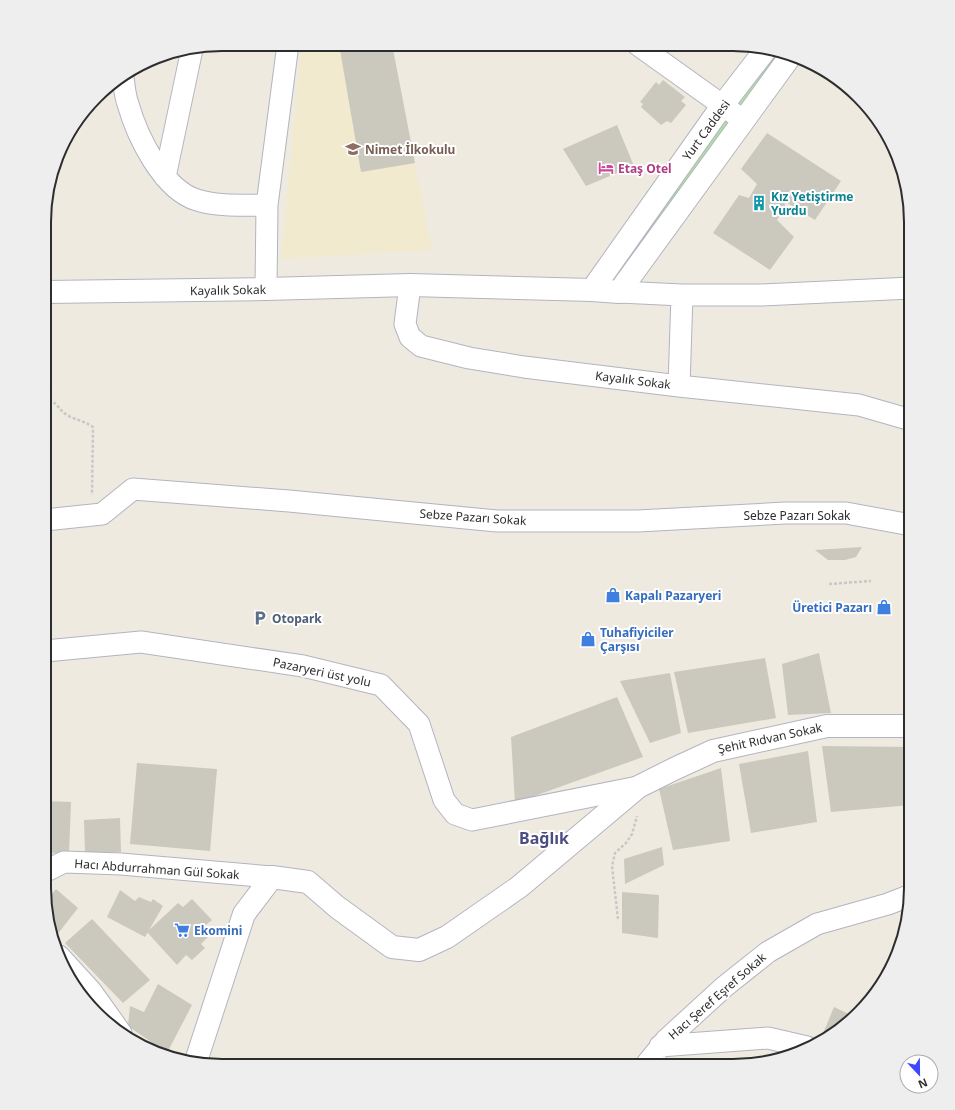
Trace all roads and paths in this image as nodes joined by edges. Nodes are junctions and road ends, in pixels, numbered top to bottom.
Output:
1 (287, 51) edge
2 (646, 51) edge
3 (191, 53) edge
4 (763, 53) edge
5 (788, 60) edge
6 (124, 82) edge
7 (722, 106) junction
8 (743, 120) junction
9 (165, 177) junction
10 (267, 206) junction
11 (410, 285) junction
12 (904, 288) edge
13 (266, 290) junction
14 (592, 290) junction
15 (51, 292) edge
16 (619, 292) junction
17 (682, 295) junction
18 (679, 386) junction
19 (51, 399) edge
20 (904, 418) edge
21 (91, 516) junction
22 (51, 519) edge
23 (904, 524) edge
24 (871, 581) dead end
25 (829, 584) dead end
26 (51, 650) edge
27 (904, 726) edge
28 (638, 787) junction
29 (639, 809) dead end
30 (51, 868) edge
31 (272, 877) junction
32 (904, 898) edge
33 (618, 919) dead end
34 (72, 970) edge
35 (110, 1018) edge
36 (800, 1045) edge
37 (660, 1046) junction
38 (197, 1058) edge
39 (650, 1059) edge

1 - 10 street
2 - 7 street
3 - 9 street
4 - 7 street, Yurt Caddesi
5 - 8 street, Yurt Caddesi
6 - 9 street
7 - 8 street
7 - 14 street, Yurt Caddesi
8 - 16 street, Yurt Caddesi
9 - 10 street
10 - 13 street
11 - 13 street, Kayalık Sokak
11 - 14 street, Kayalık Sokak
11 - 18 street, Kayalık Sokak
12 - 17 street, Kayalık Sokak
13 - 15 street, Kayalık Sokak
14 - 16 street, Kayalık Sokak
16 - 17 street, Kayalık Sokak
17 - 18 street
18 - 20 street, Kayalık Sokak
19 - 21 path
21 - 22 street, Sebze Pazarı Sokak
21 - 23 street, Sebze Pazarı Sokak
24 - 25 path
26 - 28 street, Pazaryeri üst yolu
27 - 28 street, Şehit Rıdvan Sokak
28 - 31 street, Şehit Rıdvan Sokak
29 - 33 path
30 - 31 street, Hacı Abdurrahman Gül Sokak
31 - 38 street
32 - 37 street, Hacı Şeref Eşref Sokak
34 - 35 street
36 - 37 street
37 - 39 street, Hacı Şeref Eşref Sokak

